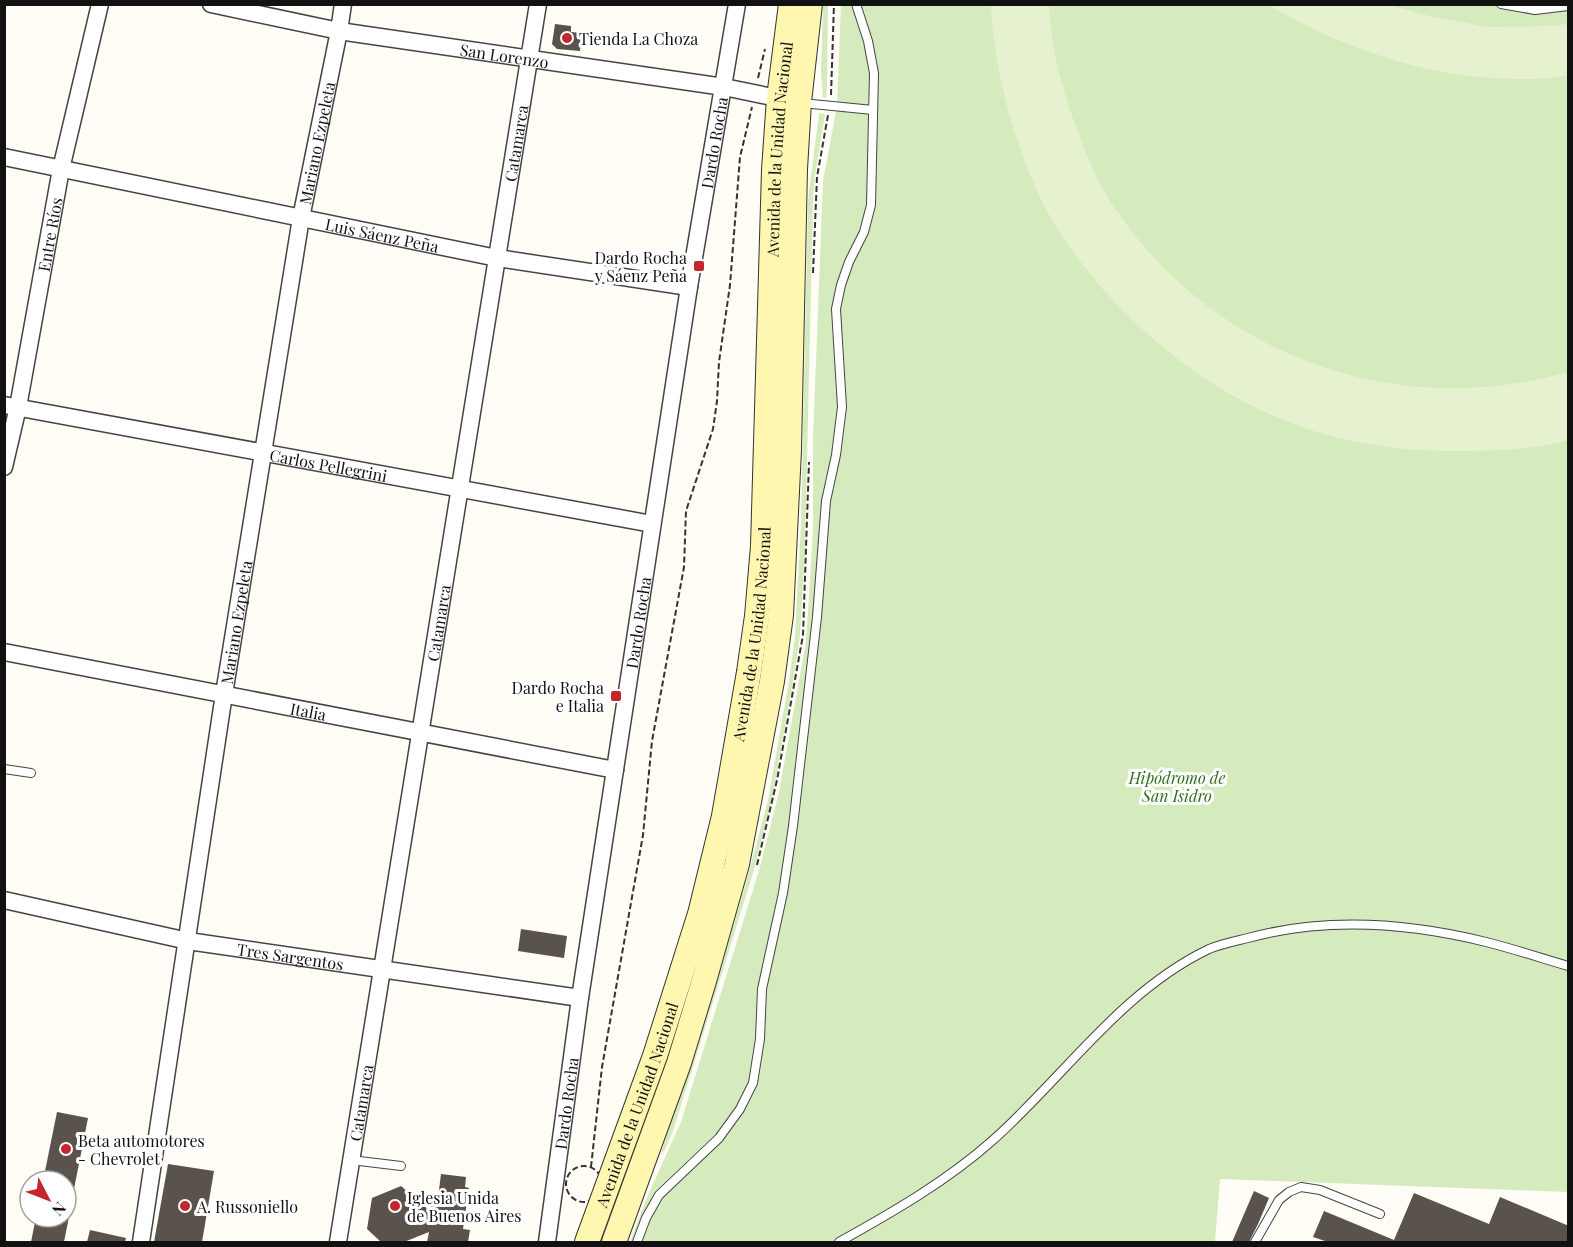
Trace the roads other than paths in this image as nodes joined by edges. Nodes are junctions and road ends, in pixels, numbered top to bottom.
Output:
1 (100, 4) edge
2 (211, 4) edge
3 (343, 4) edge
4 (538, 4) edge
5 (737, 4) edge
6 (791, 4) edge
7 (810, 4) edge
8 (856, 4) edge
9 (1501, 4) edge
10 (1569, 6) edge
11 (339, 31) junction
12 (530, 59) junction
13 (724, 87) junction
14 (789, 100) junction
15 (873, 110) junction
16 (4, 157) edge
17 (61, 169) junction
18 (301, 218) junction
19 (497, 258) junction
20 (689, 287) junction
21 (11, 406) edge
22 (263, 453) junction
23 (4, 467) edge
24 (459, 489) junction
25 (652, 524) junction
26 (4, 652) edge
27 (224, 694) junction
28 (420, 732) junction
29 (4, 769) edge
30 (615, 770) junction
31 (31, 773) dead end
32 (4, 900) edge
33 (188, 941) junction
34 (1569, 966) edge
35 (381, 969) junction
36 (579, 998) junction
37 (351, 1160) junction
38 (401, 1166) dead end
39 (1380, 1214) dead end
40 (141, 1242) edge
41 (338, 1242) edge
42 (547, 1242) edge
43 (587, 1242) edge
44 (614, 1242) edge
45 (637, 1242) edge
46 (839, 1242) edge
47 (1255, 1242) edge

1 - 17 street, Entre Ríos
2 - 11 street, San Lorenzo
3 - 11 street, Mariano Ezpeleta
4 - 12 street, Catamarca
5 - 13 street, Dardo Rocha
6 - 14 main road, Avenida de la Unidad Nacional
7 - 14 main road, Avenida de la Unidad Nacional
8 - 15 lane
9 - 10 lane
11 - 12 street, San Lorenzo
11 - 18 street, Mariano Ezpeleta
12 - 13 street, San Lorenzo
12 - 19 street, Catamarca
13 - 14 street, San Lorenzo
13 - 20 street, Dardo Rocha
14 - 15 lane
14 - 43 main road, Avenida de la Unidad Nacional
14 - 44 main road, Avenida de la Unidad Nacional
15 - 45 lane
16 - 17 street, Luis Sáenz Peña
17 - 18 street, Luis Sáenz Peña
17 - 21 street, Entre Ríos
18 - 19 street, Luis Sáenz Peña
18 - 22 street, Mariano Ezpeleta
19 - 20 street, Luis Sáenz Peña
19 - 24 street, Catamarca
20 - 25 street, Dardo Rocha
21 - 22 street, Carlos Pellegrini
21 - 23 street, Entre Ríos
22 - 24 street, Carlos Pellegrini
22 - 27 street, Mariano Ezpeleta
24 - 25 street, Carlos Pellegrini
24 - 28 street, Catamarca
25 - 30 street, Dardo Rocha
26 - 27 street, Italia
27 - 28 street, Italia
27 - 33 street, Mariano Ezpeleta
28 - 30 street, Italia
28 - 35 street, Catamarca
29 - 31 lane
30 - 36 street, Dardo Rocha
32 - 33 street, Tres Sargentos
33 - 35 street, Tres Sargentos
33 - 40 street, Mariano Ezpeleta
34 - 46 lane
35 - 36 street, Tres Sargentos
35 - 37 street, Catamarca
36 - 42 street, Dardo Rocha
37 - 38 lane
37 - 41 street, Catamarca
39 - 47 lane

